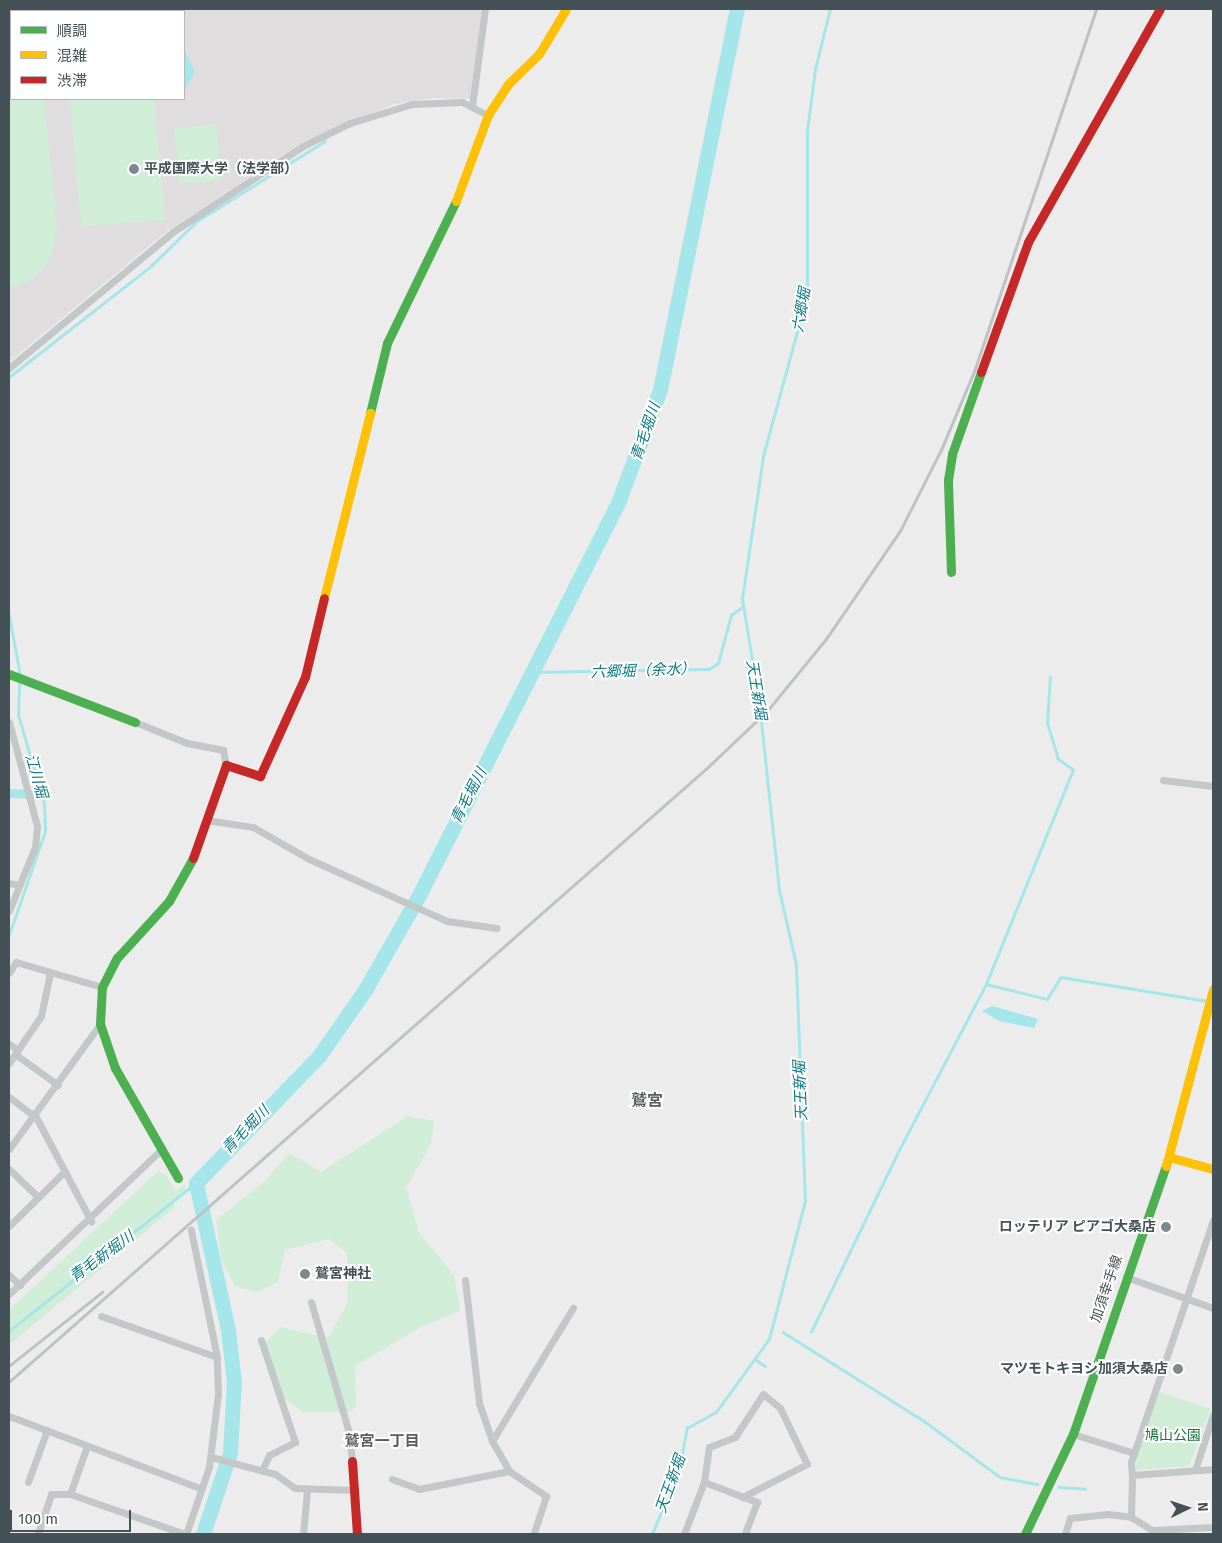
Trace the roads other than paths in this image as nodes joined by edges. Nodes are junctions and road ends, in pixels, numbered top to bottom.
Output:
1 (485, 9) edge
2 (566, 9) edge
3 (1160, 9) edge
4 (472, 106) junction
5 (488, 115) junction
6 (9, 368) edge
7 (951, 572) dead end
8 (9, 674) edge
9 (9, 722) edge
10 (135, 722) joint
11 (226, 765) junction
12 (1163, 780) dead end
13 (1213, 786) edge
14 (206, 820) junction
15 (9, 883) edge
16 (19, 885) junction
17 (10, 906) edge
18 (497, 928) dead end
19 (9, 973) edge
20 (50, 973) junction
21 (102, 987) junction
22 (1213, 989) edge
23 (100, 1024) junction
24 (9, 1044) edge
25 (16, 1052) junction
26 (9, 1063) edge
27 (58, 1085) junction
28 (9, 1097) edge
29 (36, 1117) junction
30 (9, 1149) edge
31 (162, 1149) junction
32 (1169, 1157) junction
33 (9, 1169) edge
34 (1213, 1170) edge
35 (64, 1171) junction
36 (178, 1178) dead end
37 (38, 1197) junction
38 (1213, 1220) edge
39 (91, 1221) junction
40 (9, 1226) edge
41 (191, 1230) dead end
42 (9, 1275) edge
43 (1126, 1277) junction
44 (465, 1280) dead end
45 (20, 1285) junction
46 (9, 1294) edge
47 (1186, 1298) junction
48 (311, 1302) dead end
49 (573, 1308) dead end
50 (1213, 1308) edge
51 (101, 1316) dead end
52 (261, 1340) dead end
53 (217, 1357) junction
54 (1213, 1415) edge
55 (9, 1416) edge
56 (47, 1430) junction
57 (1073, 1434) junction
58 (492, 1441) junction
59 (87, 1446) junction
60 (1131, 1452) junction
61 (213, 1458) junction
62 (352, 1460) joint
63 (1213, 1469) edge
64 (1195, 1470) junction
65 (262, 1471) junction
66 (509, 1471) junction
67 (1132, 1475) junction
68 (392, 1479) dead end
69 (28, 1482) dead end
70 (704, 1482) junction
71 (202, 1489) junction
72 (307, 1490) junction
73 (354, 1490) junction
74 (70, 1494) junction
75 (742, 1497) junction
76 (1131, 1517) junction
77 (1213, 1527) edge
78 (38, 1534) edge
79 (186, 1534) edge
80 (303, 1534) edge
81 (356, 1534) edge
82 (534, 1534) edge
83 (684, 1534) edge
84 (745, 1534) edge
85 (1025, 1534) edge
86 (1066, 1534) edge

1 - 4 street
2 - 5 street
3 - 7 street
4 - 5 street
4 - 6 street
5 - 11 street
8 - 10 street
9 - 16 street
10 - 11 street
11 - 14 street
12 - 13 street
14 - 18 street
14 - 21 street
15 - 16 street
16 - 17 street
19 - 20 street
20 - 21 street
20 - 25 street
21 - 23 street
22 - 32 street, 加須幸手線
23 - 27 street
23 - 31 street
24 - 25 street
25 - 26 street
25 - 27 street
27 - 29 street
28 - 29 street
29 - 30 street
29 - 35 street
31 - 36 street
31 - 39 street
32 - 34 street
32 - 43 street, 加須幸手線
33 - 37 street
35 - 37 street
35 - 39 street
37 - 40 street
38 - 47 street
39 - 45 street
41 - 53 street
42 - 45 street
43 - 47 street
43 - 57 street, 加須幸手線
44 - 58 street
45 - 46 street
47 - 50 street
47 - 60 street
48 - 62 street
49 - 58 street
51 - 53 street
52 - 65 street
53 - 61 street
54 - 64 street
55 - 56 street
56 - 59 street
56 - 69 street
57 - 60 street
57 - 85 street, 加須幸手線
58 - 66 street
59 - 71 street
59 - 74 street
60 - 67 street
61 - 65 street
61 - 71 street
62 - 73 street
63 - 64 street
64 - 67 street
65 - 72 street
66 - 68 street
66 - 82 street
67 - 76 street
70 - 75 street
70 - 75 street
70 - 83 street
71 - 79 street
72 - 73 street
72 - 80 street
73 - 81 street
74 - 78 street
74 - 79 street
75 - 84 street
76 - 77 street
76 - 86 street

